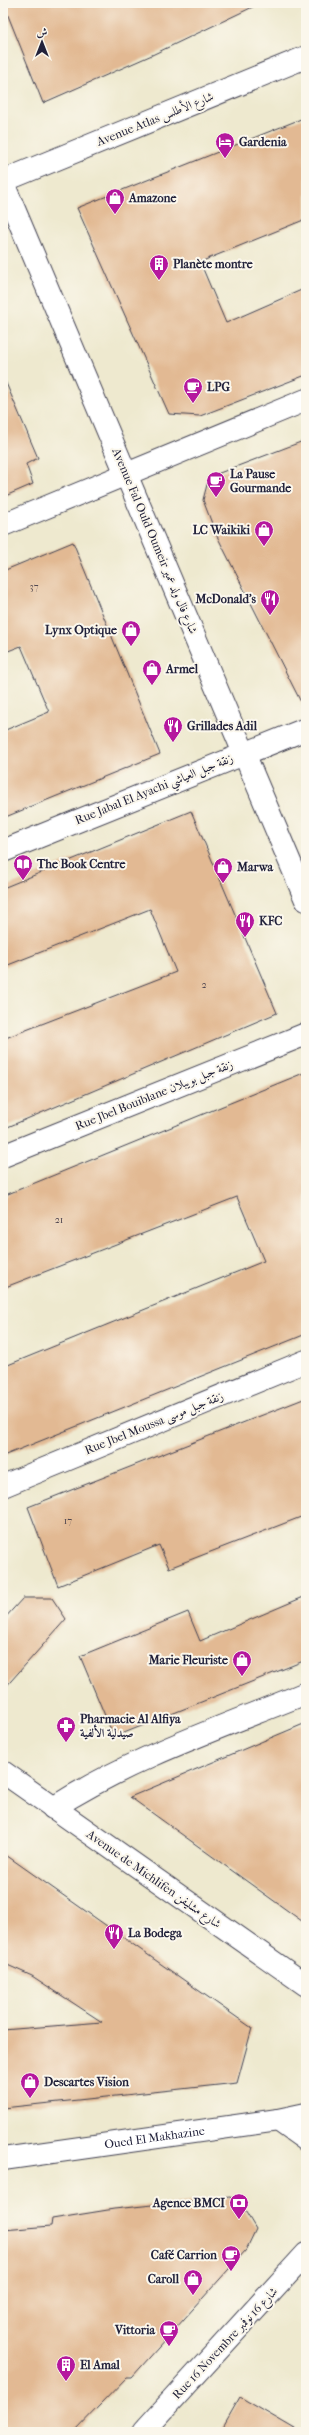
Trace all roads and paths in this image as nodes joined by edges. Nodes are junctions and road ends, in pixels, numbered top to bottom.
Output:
1 (306, 57) edge
2 (3, 182) edge
3 (306, 400) edge
4 (126, 474) junction
5 (3, 525) edge
6 (306, 729) edge
7 (244, 752) junction
8 (3, 851) edge
9 (306, 900) edge
10 (306, 1034) edge
11 (3, 1156) edge
12 (306, 1361) edge
13 (3, 1486) edge
14 (306, 1693) edge
15 (3, 1772) edge
16 (53, 1808) junction
17 (306, 1985) edge
18 (306, 2114) edge
19 (278, 2120) junction
20 (306, 2140) edge
21 (3, 2159) edge
22 (306, 2254) edge
23 (143, 2432) edge

1 - 2 street, Avenue Atlas شارع الأطلس
2 - 4 street, Avenue Fal Ould Oumeir شارع فال ولد عمير
3 - 4 street
4 - 5 street
4 - 7 street, Avenue Fal Ould Oumeir شارع فال ولد عمير
6 - 7 street, Rue Jabal El Ayachi زنقة جبل العياشي
7 - 8 street, Rue Jabal El Ayachi زنقة جبل العياشي
7 - 9 street, Avenue Fal Ould Oumeir شارع فال ولد عمير
10 - 11 street, Rue Jbel Bouiblane زنقة جبل بويبلان
12 - 13 street, Rue Jbel Moussa زنقة جبل موسى
14 - 16 street
15 - 16 street, Avenue de Michlifen شارع مشليفن
16 - 17 street, Avenue de Michlifen شارع مشليفن
18 - 19 street, Oued El Makhazine
19 - 20 street
19 - 21 street, Oued El Makhazine
22 - 23 street, Rue 16 Novembre شارع 16 نوفمبر

